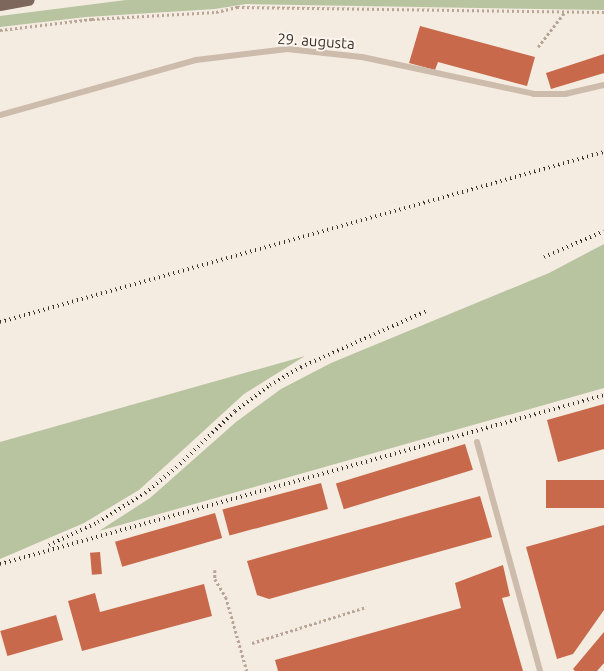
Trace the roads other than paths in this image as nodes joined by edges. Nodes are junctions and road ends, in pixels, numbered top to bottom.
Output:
1 (29, 0) edge
2 (0, 5) edge
3 (604, 85) edge
4 (0, 115) edge
5 (477, 442) dead end
6 (540, 671) edge

1 - 2 main road
3 - 4 lane, 29. augusta
5 - 6 lane

